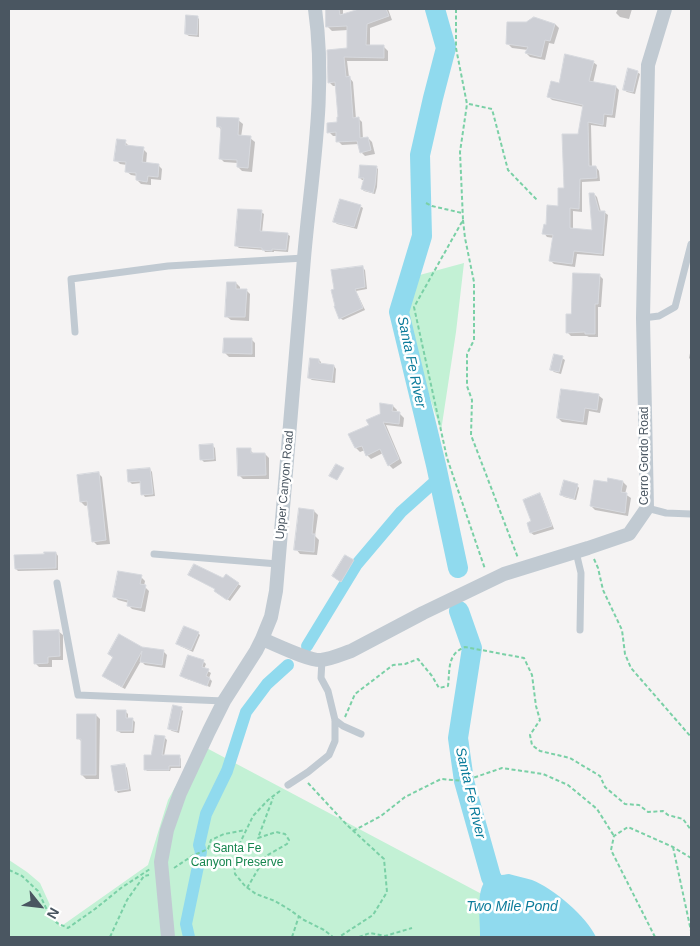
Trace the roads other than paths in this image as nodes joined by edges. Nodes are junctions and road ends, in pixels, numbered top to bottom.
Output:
1 (315, 9) edge
2 (665, 9) edge
3 (691, 244) edge
4 (304, 258) junction
5 (643, 318) junction
6 (75, 332) dead end
7 (647, 508) junction
8 (691, 514) edge
9 (582, 550) junction
10 (154, 554) dead end
11 (278, 564) junction
12 (57, 583) dead end
13 (580, 630) dead end
14 (262, 639) junction
15 (317, 659) junction
16 (224, 702) junction
17 (335, 720) junction
18 (361, 734) dead end
19 (288, 785) road end
20 (168, 937) edge

1 - 4 street, Upper Canyon Road
2 - 5 street, Cerro Gordo Road
3 - 5 lane
4 - 6 lane
4 - 11 street, Upper Canyon Road
5 - 7 street, Cerro Gordo Road
7 - 8 lane
7 - 9 street, Cerro Gordo Road
9 - 13 lane
9 - 15 street, Cerro Gordo Road
10 - 11 lane
11 - 14 street, Upper Canyon Road
12 - 16 lane
14 - 15 street
14 - 16 street, Upper Canyon Road
15 - 17 lane
16 - 20 street, Upper Canyon Road
17 - 18 lane
17 - 19 lane

